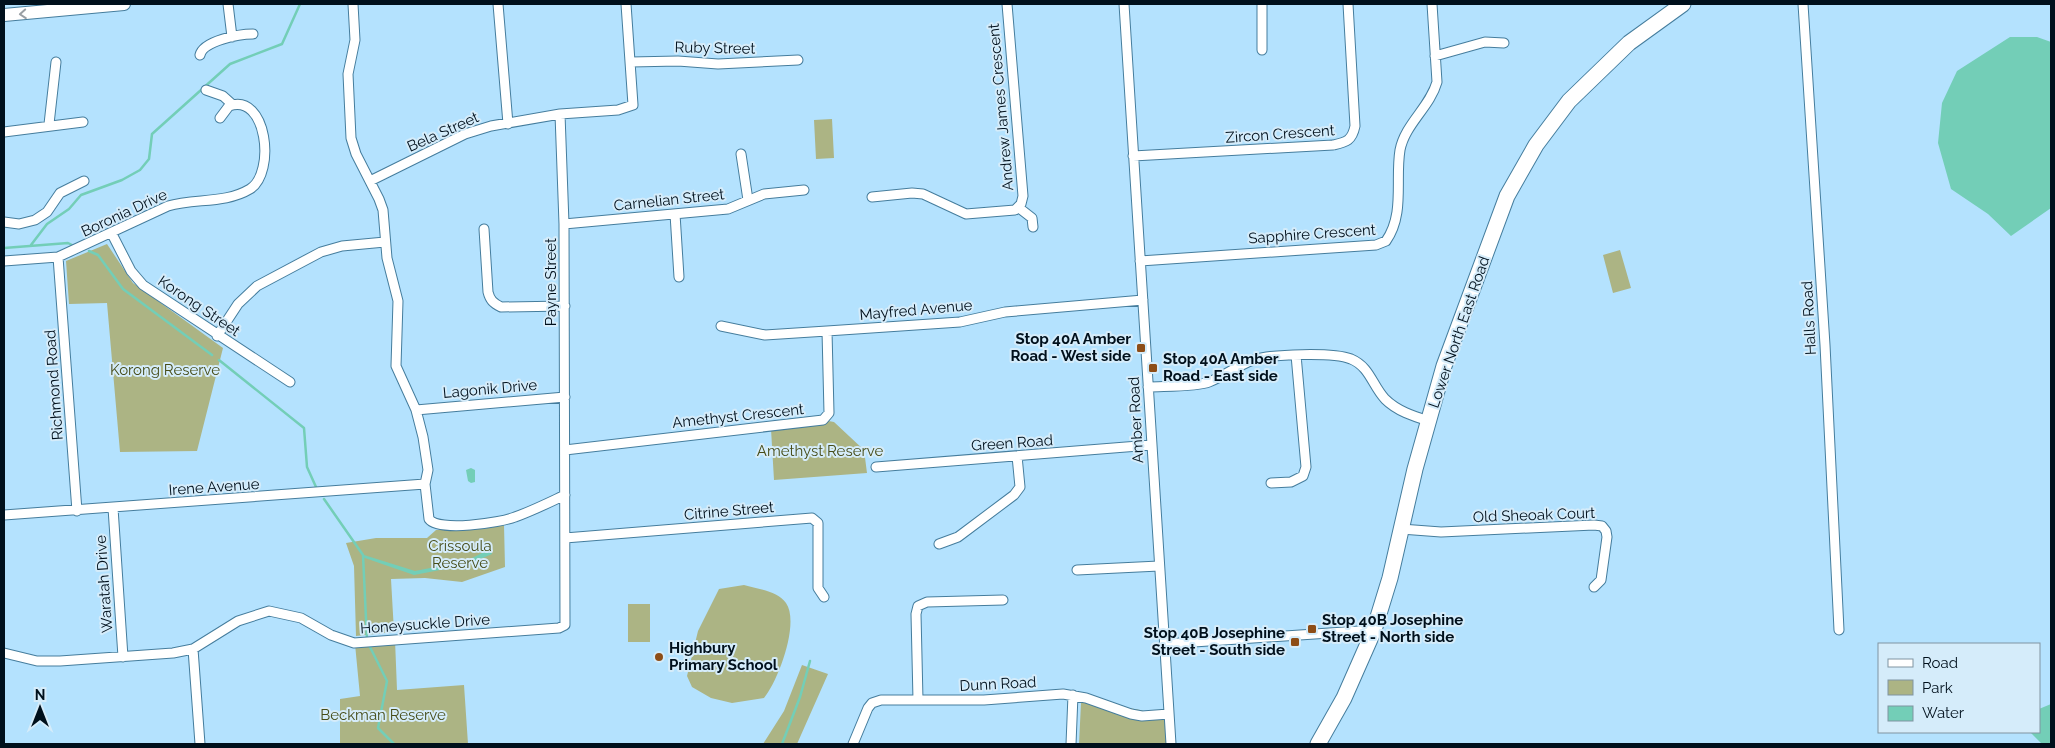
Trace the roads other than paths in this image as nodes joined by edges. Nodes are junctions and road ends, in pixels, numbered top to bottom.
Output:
1 (124, 4) edge
2 (228, 4) edge
3 (353, 4) edge
4 (498, 4) edge
5 (626, 4) edge
6 (1007, 4) edge
7 (1124, 4) edge
8 (1262, 4) edge
9 (1348, 4) edge
10 (1432, 4) edge
11 (1683, 4) edge
12 (1803, 4) edge
13 (4, 15) edge
14 (252, 34) dead end
15 (232, 37) junction
16 (1504, 43) dead end
17 (1262, 50) dead end
18 (200, 55) dead end
19 (1435, 56) junction
20 (798, 60) dead end
21 (56, 62) dead end
22 (631, 62) junction
23 (206, 90) dead end
24 (233, 105) junction
25 (560, 114) junction
26 (220, 118) dead end
27 (83, 122) dead end
28 (49, 124) junction
29 (508, 124) junction
30 (4, 132) edge
31 (741, 154) dead end
32 (1132, 156) junction
33 (84, 180) dead end
34 (370, 181) junction
35 (804, 190) dead end
36 (872, 197) dead end
37 (748, 200) junction
38 (1018, 207) junction
39 (675, 214) junction
40 (4, 222) edge
41 (564, 224) junction
42 (1033, 227) dead end
43 (484, 229) dead end
44 (112, 234) junction
45 (385, 242) junction
46 (58, 257) junction
47 (4, 260) edge
48 (1140, 261) junction
49 (679, 277) dead end
50 (1143, 300) junction
51 (565, 306) junction
52 (721, 326) dead end
53 (827, 331) junction
54 (217, 336) junction
55 (1296, 355) junction
56 (290, 382) dead end
57 (1148, 388) junction
58 (565, 397) junction
59 (416, 410) junction
60 (1429, 421) junction
61 (1151, 445) junction
62 (565, 450) junction
63 (1017, 456) junction
64 (876, 467) dead end
65 (1272, 483) dead end
66 (425, 484) junction
67 (565, 495) junction
68 (113, 508) junction
69 (77, 511) junction
70 (4, 516) edge
71 (1401, 529) junction
72 (565, 538) junction
73 (939, 544) dead end
74 (1159, 566) junction
75 (1078, 570) dead end
76 (1594, 587) dead end
77 (824, 596) dead end
78 (1004, 600) dead end
79 (565, 625) joint
80 (1374, 630) junction
81 (1839, 630) dead end
82 (1164, 644) junction
83 (193, 649) junction
84 (4, 653) edge
85 (123, 657) junction
86 (1073, 695) junction
87 (918, 700) junction
88 (1169, 714) junction
89 (200, 744) edge
90 (853, 744) edge
91 (1071, 744) edge
92 (1171, 744) edge
93 (1318, 744) edge

1 -> 13 main road
2 - 15 street
3 - 34 street
4 - 29 street
5 - 22 street
6 - 38 street, Andrew James Crescent
7 - 32 street, Amber Road
8 - 17 street
9 - 32 street, Zircon Crescent
10 - 19 street, Sapphire Crescent
11 - 60 main road, Lower North East Road
12 - 81 street, Halls Road
14 - 15 street
15 - 18 street
16 - 19 street
19 - 48 street, Sapphire Crescent
20 - 22 street, Ruby Street
21 - 28 street
22 - 25 street
23 - 24 street
24 - 26 street
24 - 44 street, Boronia Drive
25 - 29 street, Bela Street
25 - 41 street, Payne Street
27 - 28 street
28 - 30 street
29 - 34 street, Bela Street
31 - 37 street
32 - 48 street, Amber Road
33 - 40 street
34 - 45 street
35 - 37 street, Carnelian Street
36 - 38 street, Andrew James Crescent
37 - 39 street, Carnelian Street
38 - 42 street, Andrew James Crescent
39 - 41 street, Carnelian Street
39 - 49 street
41 - 51 street, Payne Street
43 - 51 street
44 - 46 street, Boronia Drive
44 - 54 street, Korong Street
45 - 54 street
45 - 59 street
46 - 47 street, Boronia Drive
46 - 69 street, Richmond Road
48 - 50 street, Amber Road
50 - 53 street, Mayfred Avenue
50 - 57 street, Amber Road
51 - 58 street, Payne Street
52 - 53 street, Mayfred Avenue
53 - 62 street, Amethyst Crescent
54 - 56 street, Korong Street
55 - 57 street
55 - 60 street
55 - 65 street
57 - 61 street, Amber Road
58 - 59 street, Lagonik Drive
58 - 62 street, Payne Street
59 - 66 street
60 - 71 main road, Lower North East Road
61 - 63 street, Green Road
61 - 74 street, Amber Road
62 - 67 street, Payne Street
63 - 64 street, Green Road
63 - 73 street
66 - 67 street
66 - 68 street, Irene Avenue
67 - 72 street, Payne Street
68 - 69 street, Irene Avenue
68 - 85 street, Waratah Drive
69 - 70 street, Irene Avenue
71 - 76 street, Old Sheoak Court
71 - 80 main road, Lower North East Road
72 - 77 street, Citrine Street
72 - 79 street, Payne Street
74 - 75 street
74 - 82 street, Amber Road
78 - 87 street
79 - 83 street, Honeysuckle Drive
80 - 82 street
80 - 93 main road, Lower North East Road
82 - 88 street, Amber Road
83 - 85 street, Honeysuckle Drive
83 - 89 street
84 - 85 street, Honeysuckle Drive
86 - 87 street, Dunn Road
86 - 88 street, Dunn Road
86 - 91 street
87 - 90 street, Dunn Road
88 - 92 street, Amber Road

